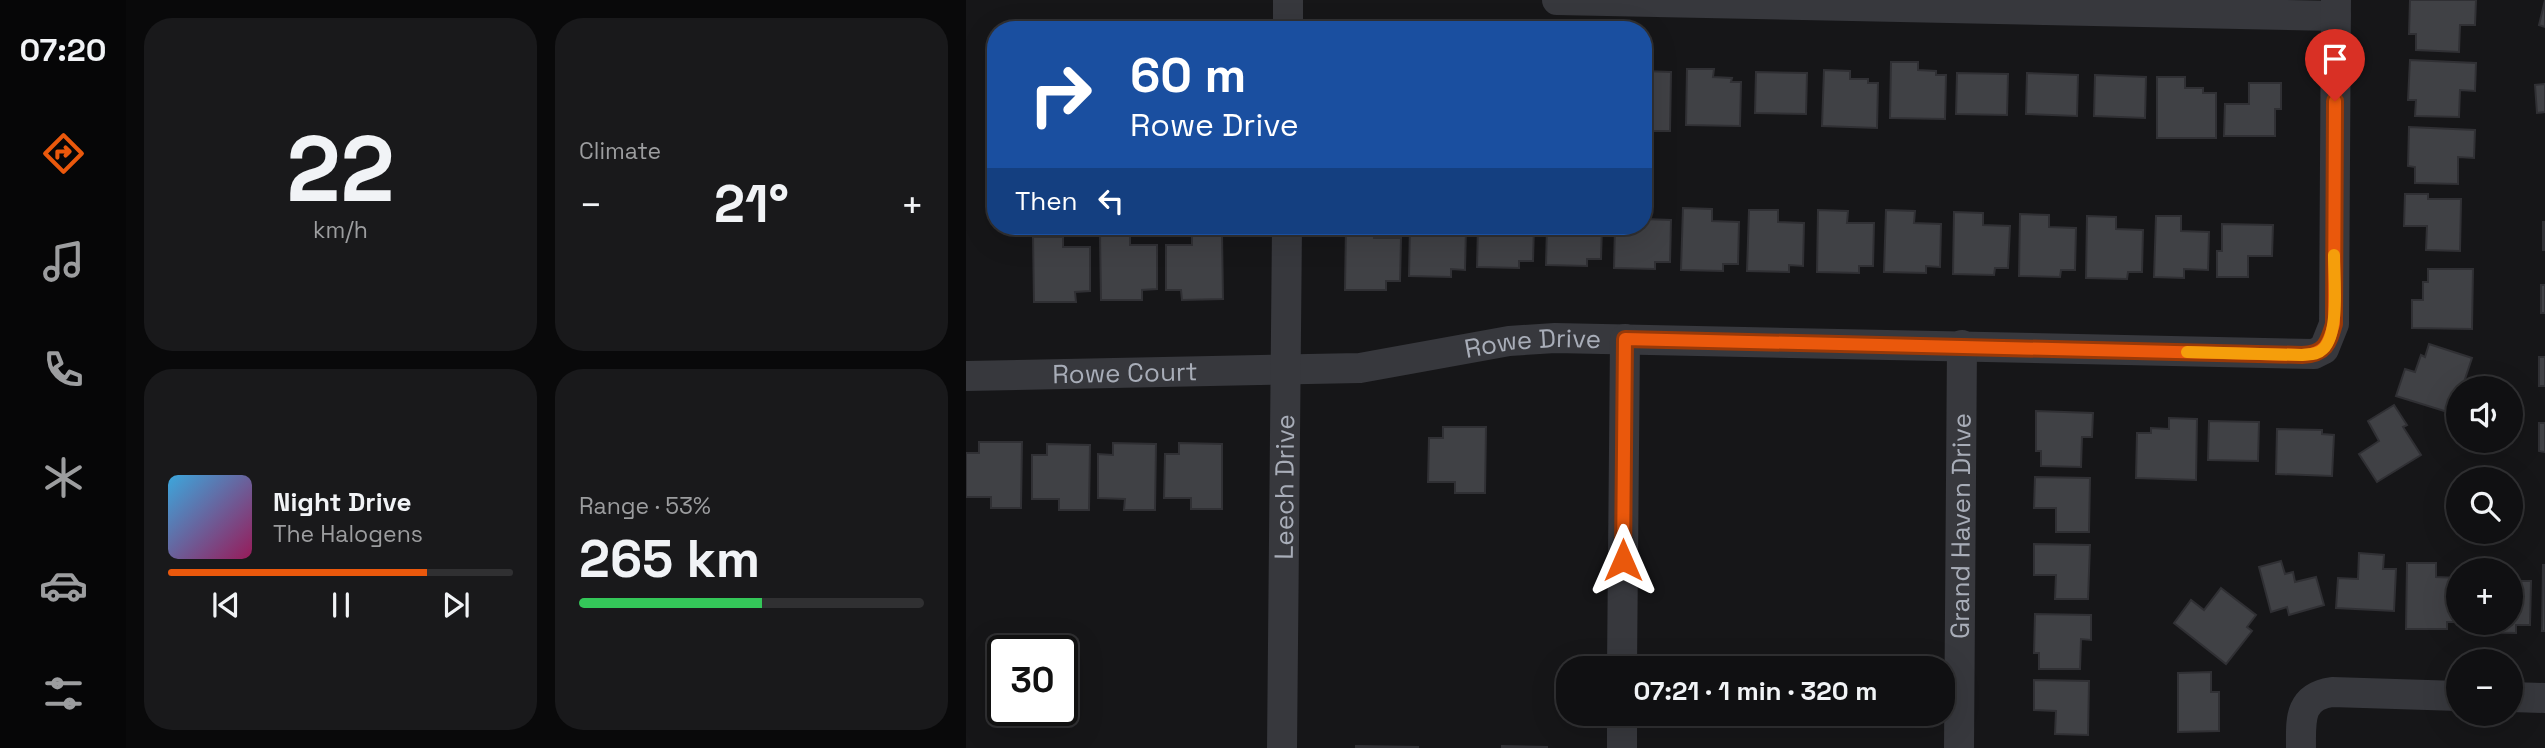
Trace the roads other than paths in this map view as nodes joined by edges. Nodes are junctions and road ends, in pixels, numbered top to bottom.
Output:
1 (1288, 0) edge
2 (1557, 0) edge
3 (2336, 8) edge
4 (1288, 21) edge
5 (1287, 235) edge
6 (1625, 339) junction
7 (1962, 345) junction
8 (1286, 369) junction
9 (966, 376) edge
10 (1622, 656) edge
11 (2446, 696) edge
12 (2523, 697) edge
13 (2545, 698) edge
14 (1622, 726) edge
15 (1282, 748) edge
16 (1622, 748) edge
17 (1959, 748) edge
18 (2301, 748) edge

1 - 4 street
2 - 3 street
3 - 7 street, Rowe Drive
5 - 8 street, Leech Drive
6 - 7 street, Rowe Drive
6 - 8 street, Rowe Drive
6 - 10 street
7 - 17 street, Grand Haven Drive
8 - 9 street, Rowe Court
8 - 15 street, Leech Drive
11 - 18 street
12 - 13 street
14 - 16 street

